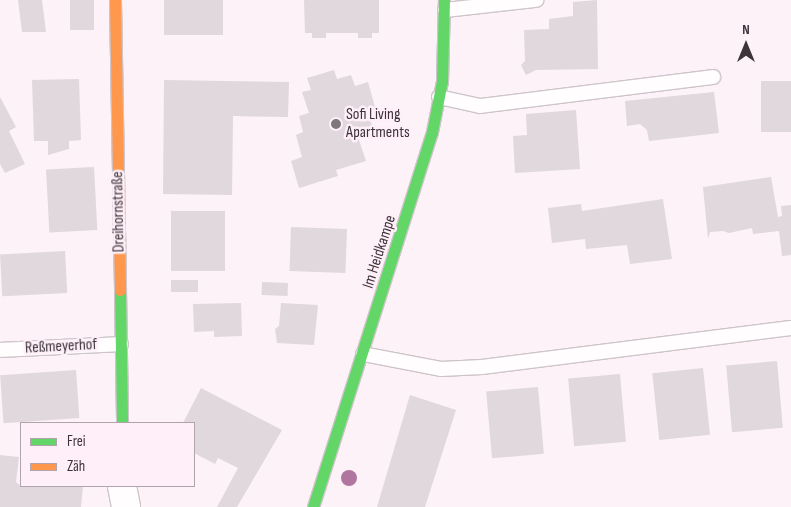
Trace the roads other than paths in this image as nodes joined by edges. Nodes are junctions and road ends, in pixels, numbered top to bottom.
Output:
1 (115, 0) edge
2 (536, 0) edge
3 (445, 5) edge
4 (713, 77) dead end
5 (439, 97) junction
6 (791, 328) edge
7 (121, 344) junction
8 (0, 350) edge
9 (363, 354) junction
10 (122, 422) edge
11 (122, 487) edge
12 (126, 507) edge
13 (313, 507) edge

1 - 7 street, Dreihornstraße
2 - 3 lane
3 - 5 street, Im Heidkampe
4 - 5 lane
5 - 9 street, Im Heidkampe
6 - 9 lane
7 - 8 lane, Reßmeyerhof
7 - 10 street, Dreihornstraße
9 - 13 street, Im Heidkampe
11 - 12 street

